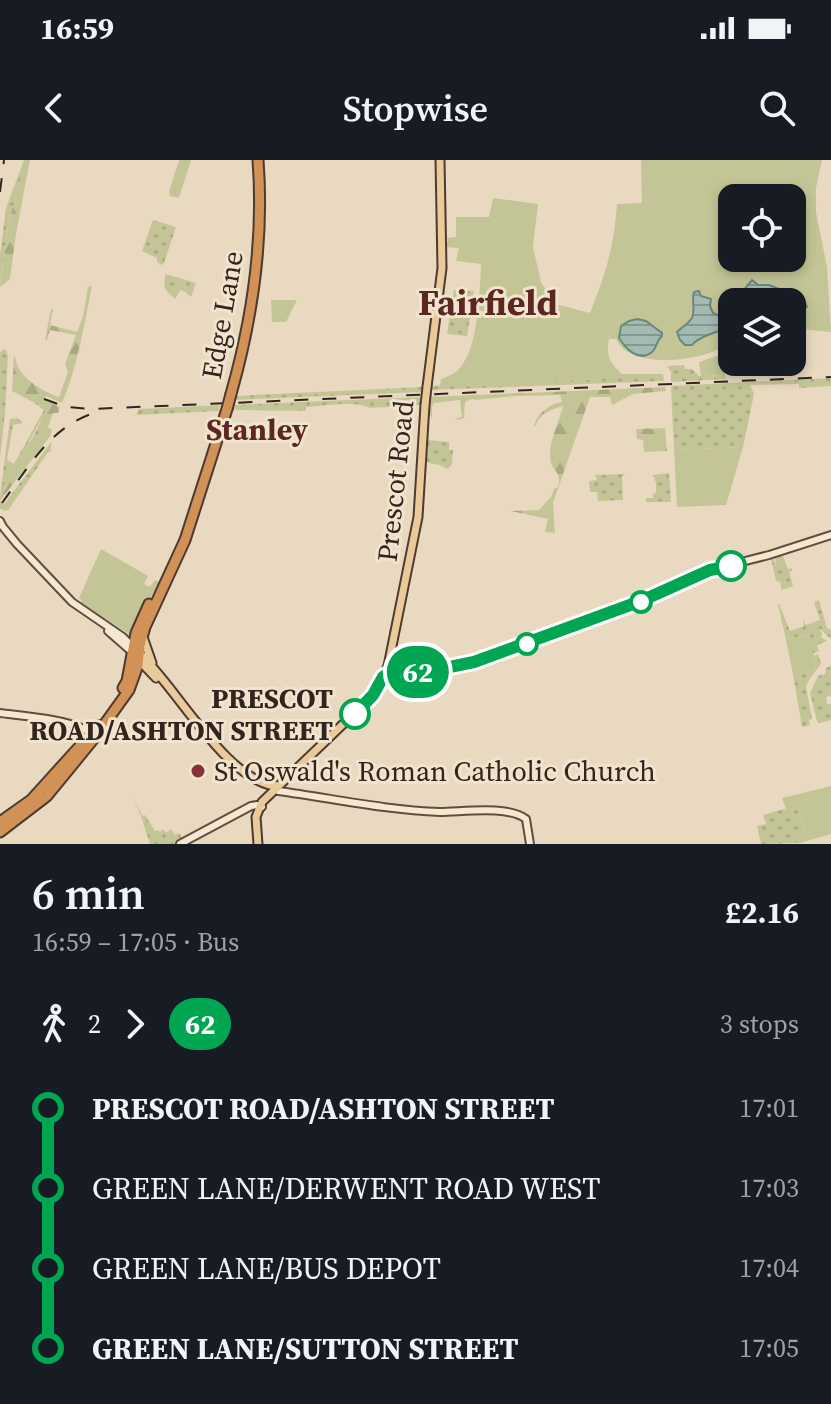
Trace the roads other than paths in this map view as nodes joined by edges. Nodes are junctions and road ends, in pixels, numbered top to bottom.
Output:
1 (255, 160) edge
2 (440, 160) edge
3 (193, 508) junction
4 (0, 521) edge
5 (0, 529) edge
6 (831, 535) edge
7 (17, 544) junction
8 (177, 558) junction
9 (169, 568) junction
10 (107, 627) junction
11 (139, 634) junction
12 (123, 637) junction
13 (134, 653) junction
14 (150, 667) junction
15 (133, 670) junction
16 (391, 671) junction
17 (161, 680) junction
18 (127, 681) junction
19 (0, 713) edge
20 (88, 732) junction
21 (279, 789) junction
22 (260, 800) junction
23 (0, 822) edge
24 (0, 832) edge
25 (180, 844) edge
26 (258, 844) edge
27 (530, 844) edge

1 - 3 highway, Edge Lane, bridge
2 - 16 main road, Prescot Road, bridge
3 - 8 highway, Edge Lane
3 - 9 highway, Edge Lane
4 - 7 main road
5 - 7 main road
6 - 16 main road
7 - 10 main road
8 - 9 highway
8 - 11 highway, Edge Lane
9 - 11 highway, Edge Lane
10 - 12 main road
10 - 13 main road
11 - 12 main road
11 - 13 highway, Edge Lane
11 - 14 main road
12 - 13 main road
13 - 14 main road
13 - 15 highway
13 - 15 main road
13 - 18 highway
14 - 15 main road
14 - 17 main road
15 - 18 highway
15 - 20 highway
16 - 21 main road, Prescot Road
17 - 21 main road
17 - 22 main road
18 - 20 highway
19 - 20 main road
20 - 23 highway
20 - 24 highway
21 - 22 main road, Prescot Road
21 - 22 main road
21 - 27 main road
22 - 25 main road
22 - 26 main road

